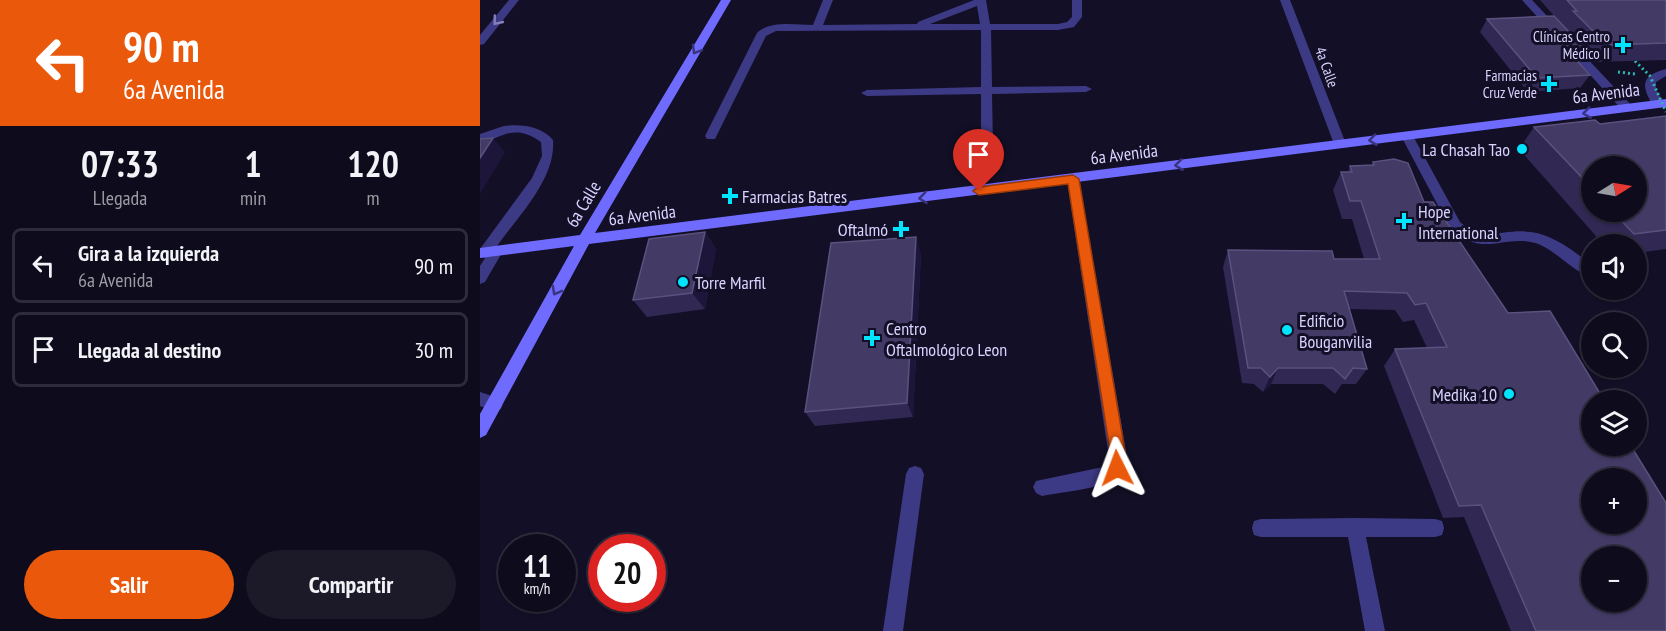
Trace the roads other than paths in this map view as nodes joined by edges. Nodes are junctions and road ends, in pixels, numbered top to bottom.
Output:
1 (514, 0) edge
2 (726, 0) edge
3 (828, 0) edge
4 (1077, 0) edge
5 (1286, 0) edge
6 (1527, 0) edge
7 (980, 1) edge
8 (817, 28) junction
9 (912, 28) junction
10 (986, 28) junction
11 (480, 42) edge
12 (1666, 72) edge
13 (1086, 89) dead end
14 (987, 91) junction
15 (867, 93) dead end
16 (1663, 107) edge
17 (1628, 108) junction
18 (711, 136) dead end
19 (1407, 136) junction
20 (480, 140) edge
21 (1340, 144) junction
22 (987, 145) dead end
23 (1073, 179) junction
24 (584, 240) junction
25 (487, 253) edge
26 (1581, 265) edge
27 (480, 278) edge
28 (487, 401) edge
29 (480, 430) edge
30 (915, 474) dead end
31 (1042, 487) dead end
32 (1355, 527) junction
33 (1261, 528) dead end
34 (1435, 528) dead end
35 (893, 631) edge
36 (1375, 631) edge

1 -> 11 street
2 -> 24 main road, 6a Calle
3 - 8 street
4 - 10 street
5 - 21 street, 4a Calle
6 - 17 street
7 - 9 street
7 - 10 street
8 - 9 street
8 - 18 street
9 - 10 street
10 - 14 street
12 - 16 street
13 - 14 street
14 - 15 street
14 - 22 street
16 - 17 main road, 6a Avenida
17 -> 19 main road, 6a Avenida
19 -> 21 main road, 6a Avenida
19 - 26 street
20 - 25 street
21 -> 23 main road, 6a Avenida
23 -> 24 main road, 6a Avenida
23 - 31 street
24 - 25 main road, 6a Avenida
24 -> 28 main road, 6a Calle
25 - 27 street
28 - 29 main road, 6a Calle
30 - 35 street
32 - 33 street
32 - 34 street
32 - 36 street

